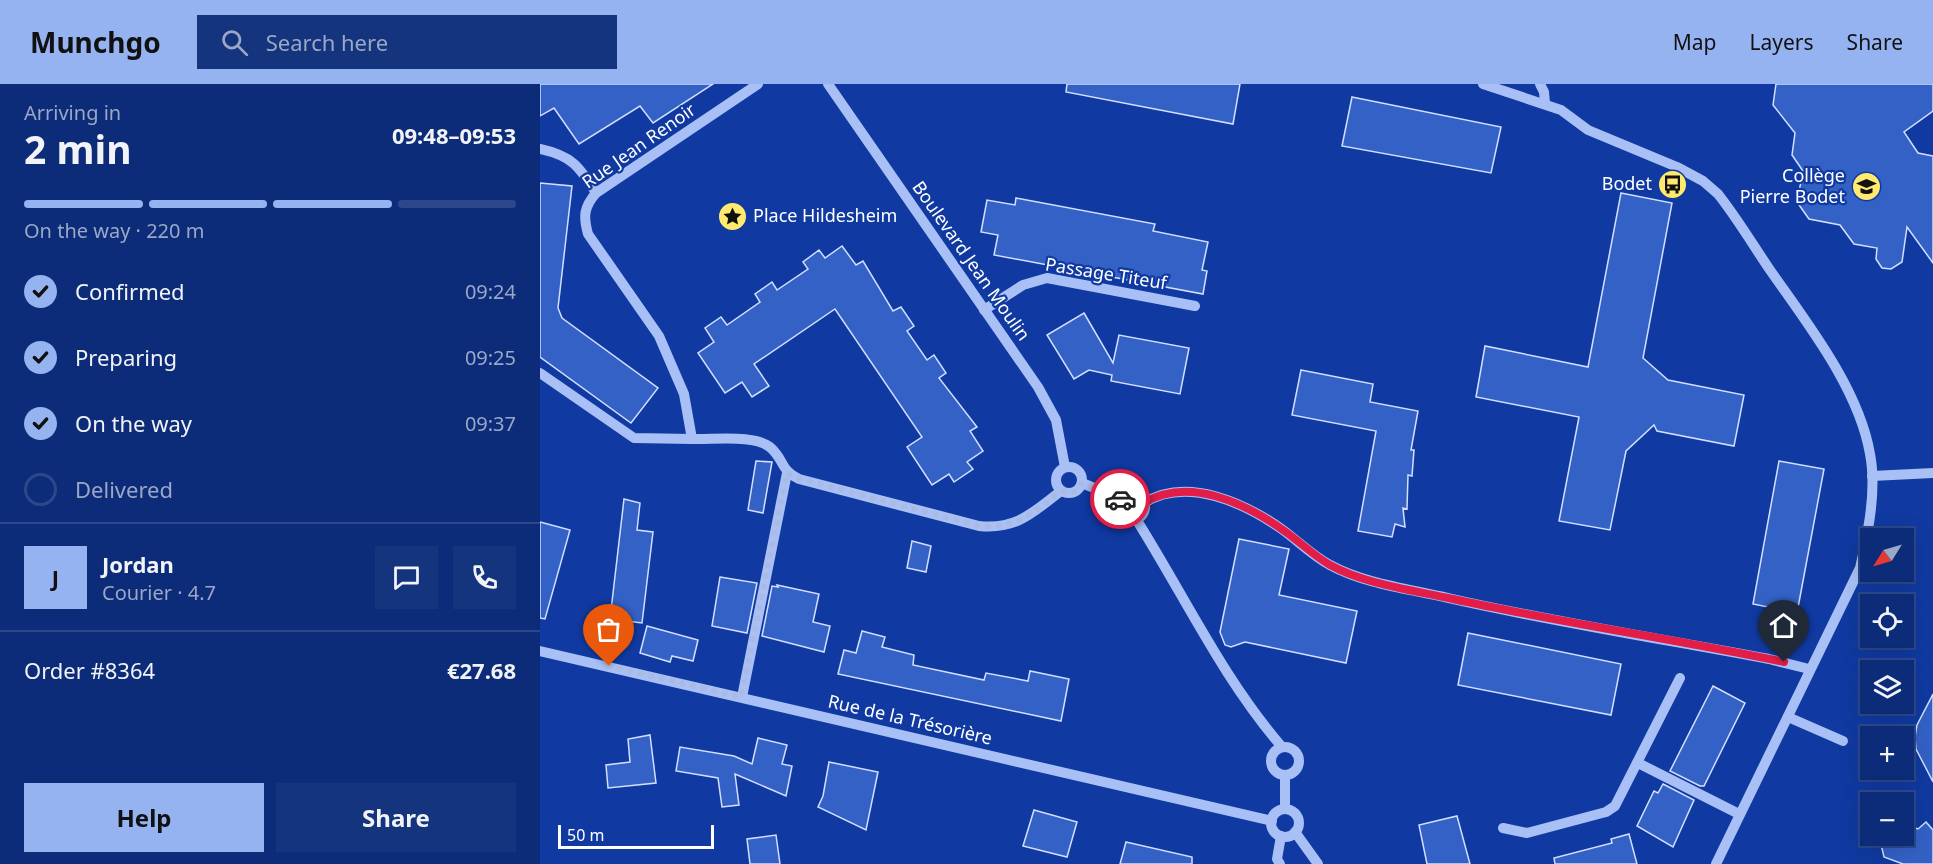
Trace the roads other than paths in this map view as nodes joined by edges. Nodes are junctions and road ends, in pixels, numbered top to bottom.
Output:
1 (758, 84) edge
2 (828, 84) edge
3 (1483, 84) edge
4 (1540, 84) edge
5 (1545, 103) junction
6 (540, 149) edge
7 (596, 193) junction
8 (1195, 306) dead end
9 (984, 310) junction
10 (540, 373) edge
11 (692, 439) junction
12 (1065, 467) junction
13 (787, 473) junction
14 (1933, 473) edge
15 (1872, 476) junction
16 (1082, 483) junction
17 (1061, 491) junction
18 (1121, 500) junction
19 (1144, 503) junction
20 (1136, 519) junction
21 (540, 651) edge
22 (1809, 669) junction
23 (1680, 678) dead end
24 (741, 697) junction
25 (1788, 717) junction
26 (1843, 741) dead end
27 (1282, 747) junction
28 (1638, 763) junction
29 (1285, 775) junction
30 (1285, 809) junction
31 (1739, 814) junction
32 (1272, 821) junction
33 (1503, 828) dead end
34 (1295, 832) junction
35 (1281, 836) junction
36 (1278, 862) edge
37 (1318, 864) edge
38 (1716, 864) edge

1 - 7 street, Rue Jean Renoir
2 - 9 street, Boulevard Jean Moulin
3 - 5 street
4 - 5 street
5 - 15 street
6 - 7 street
7 - 11 street, Rue Jean Renoir
8 - 9 street, Passage Titeuf
9 - 12 street, Boulevard Jean Moulin
10 - 11 street
11 - 13 street
12 - 16 street
12 - 17 street
13 - 17 street
13 - 24 street
14 - 15 street
15 - 22 street
16 - 17 street
16 - 18 street
18 - 19 street
18 - 20 street
19 - 20 street
19 - 22 street
20 - 27 street
21 - 24 street, Rue de la Trésorière
22 - 25 street
23 - 28 street
24 - 32 street, Rue de la Trésorière
25 - 26 street
25 - 31 street
27 - 29 street
27 - 29 street
28 - 31 street
28 - 33 street
29 - 30 street
30 - 32 street
30 - 34 street
31 - 38 street
32 - 35 street
34 - 35 street
34 - 37 street
35 - 36 street

